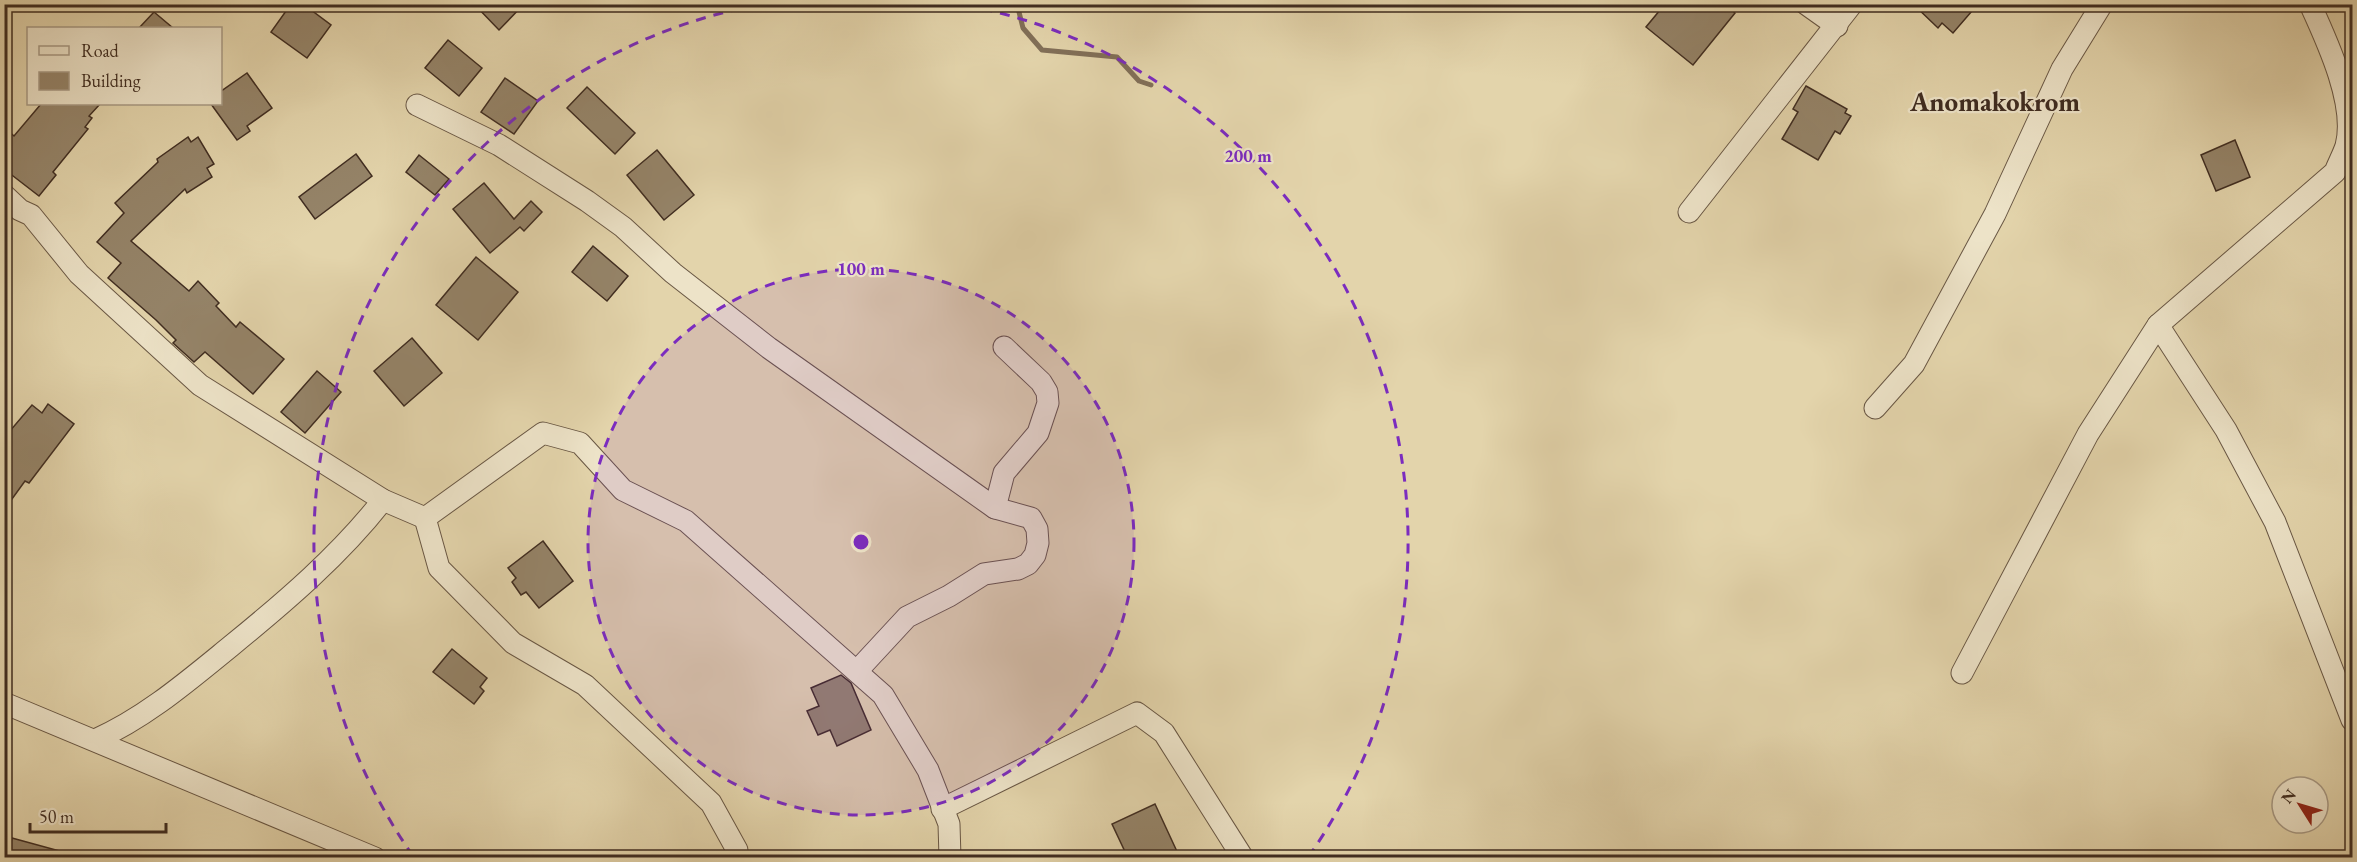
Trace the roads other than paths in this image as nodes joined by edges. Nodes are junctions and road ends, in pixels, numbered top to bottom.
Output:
1 (1806, 4) edge
2 (1852, 4) edge
3 (2102, 4) edge
4 (2310, 4) edge
5 (1837, 26) junction
6 (2345, 63) edge
7 (417, 105) dead end
8 (4, 195) edge
9 (1689, 212) dead end
10 (2158, 325) junction
11 (1004, 347) dead end
12 (1875, 408) dead end
13 (383, 500) junction
14 (994, 508) junction
15 (425, 518) junction
16 (857, 671) junction
17 (1962, 673) dead end
18 (4, 703) edge
19 (2352, 720) edge
20 (95, 740) junction
21 (942, 809) junction
22 (375, 858) edge
23 (737, 858) edge
24 (950, 858) edge
25 (1244, 858) edge

1 - 5 street
2 - 5 street
3 - 12 street
4 - 6 street
5 - 9 street
6 - 10 street
7 - 14 street
8 - 13 street
10 - 17 street
10 - 19 street
11 - 14 street
13 - 15 street
13 - 20 street
14 - 16 street
15 - 16 street
15 - 23 street
16 - 21 street
18 - 20 street
20 - 22 street
21 - 24 street
21 - 25 street

